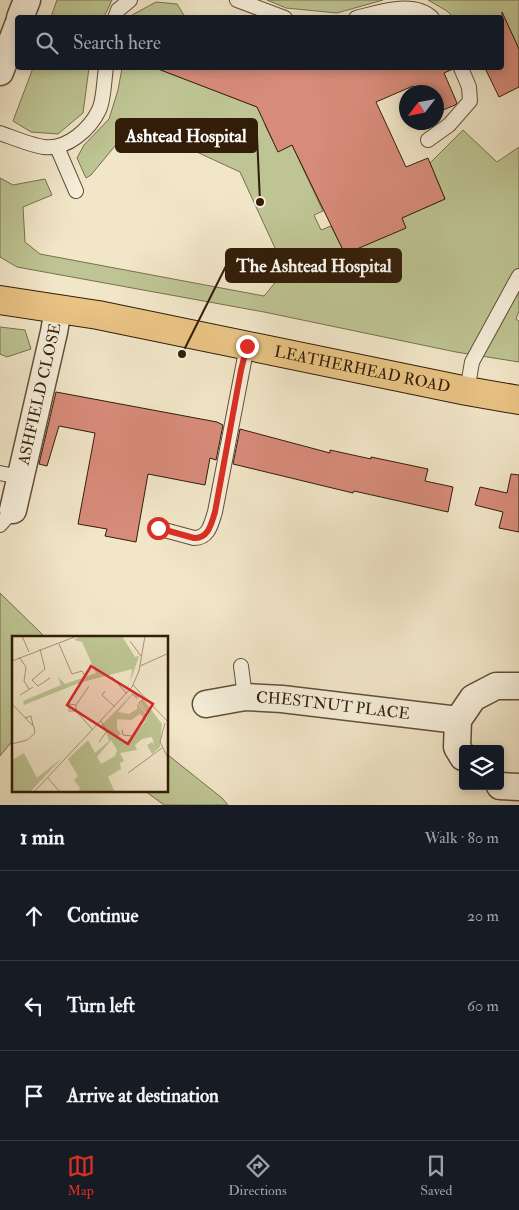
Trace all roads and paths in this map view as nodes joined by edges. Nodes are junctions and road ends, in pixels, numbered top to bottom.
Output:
1 (27, 0) edge
2 (130, 0) edge
3 (237, 0) edge
4 (21, 15) edge
5 (116, 15) edge
6 (276, 15) edge
7 (368, 15) edge
8 (430, 15) edge
9 (15, 33) edge
10 (106, 70) edge
11 (462, 70) edge
12 (0, 72) edge
13 (0, 133) edge
14 (428, 140) dead end
15 (57, 147) junction
16 (76, 191) dead end
17 (519, 276) edge
18 (0, 300) edge
19 (58, 309) junction
20 (247, 346) junction
21 (467, 391) junction
22 (519, 400) edge
23 (10, 475) edge
24 (6, 517) edge
25 (158, 528) dead end
26 (241, 666) dead end
27 (519, 686) edge
28 (245, 697) junction
29 (206, 704) dead end
30 (458, 720) junction
31 (459, 750) edge
32 (504, 786) edge
33 (519, 787) edge

1 - 4 street
2 - 5 lane
3 - 6 lane
7 - 8 lane
9 - 12 street
10 - 15 lane
11 - 14 lane
13 - 15 lane
15 - 16 lane
17 - 21 lane
18 - 19 highway, LEATHERHEAD ROAD
19 - 20 highway, LEATHERHEAD ROAD
19 - 23 street, ASHFIELD CLOSE
20 - 21 highway, LEATHERHEAD ROAD
20 - 25 lane
21 - 22 highway, LEATHERHEAD ROAD
23 - 24 street, ASHFIELD CLOSE
26 - 28 lane
27 - 30 street
28 - 29 street, CHESTNUT PLACE
28 - 30 street, CHESTNUT PLACE
30 - 31 street
32 - 33 street

